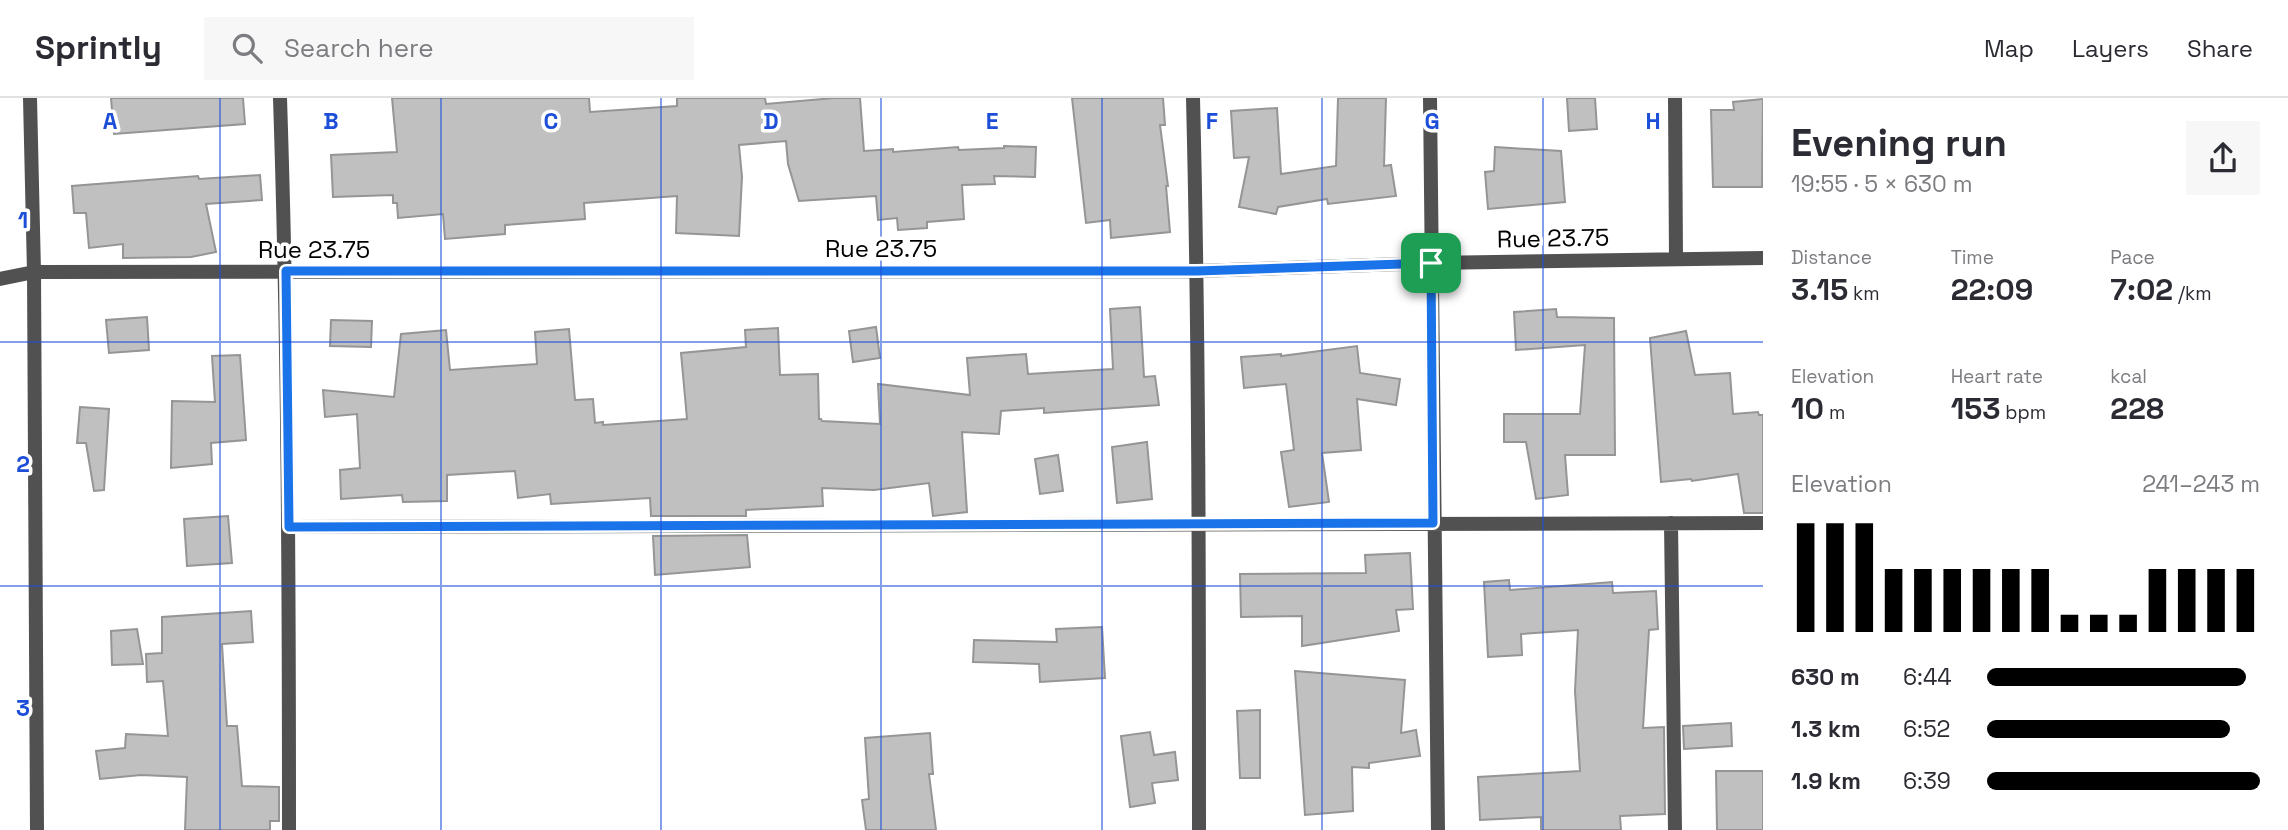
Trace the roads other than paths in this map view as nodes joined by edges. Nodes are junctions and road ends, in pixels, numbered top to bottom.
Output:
1 (30, 98) edge
2 (281, 98) edge
3 (1193, 98) edge
4 (1430, 98) edge
5 (1675, 98) edge
6 (1763, 258) edge
7 (1676, 259) junction
8 (1431, 263) junction
9 (286, 271) junction
10 (1197, 271) junction
11 (34, 272) junction
12 (0, 279) edge
13 (1433, 523) junction
14 (1671, 523) junction
15 (1763, 523) edge
16 (1199, 525) junction
17 (289, 527) junction
18 (37, 830) edge
19 (289, 830) edge
20 (1199, 830) edge
21 (1438, 830) edge
22 (1675, 830) edge

1 - 11 street
2 - 9 street
3 - 10 street
4 - 8 street
5 - 7 street
6 - 7 street, Rue 23.75
7 - 8 street, Rue 23.75
8 - 10 street, Rue 23.75
8 - 13 street
9 - 10 street, Rue 23.75
9 - 11 street, Rue 23.75
9 - 17 street
10 - 16 street
11 - 12 street, Rue 23.75
11 - 18 street
13 - 14 street
13 - 16 street
13 - 21 street
14 - 15 street
14 - 22 street
16 - 17 street
16 - 20 street
17 - 19 street

